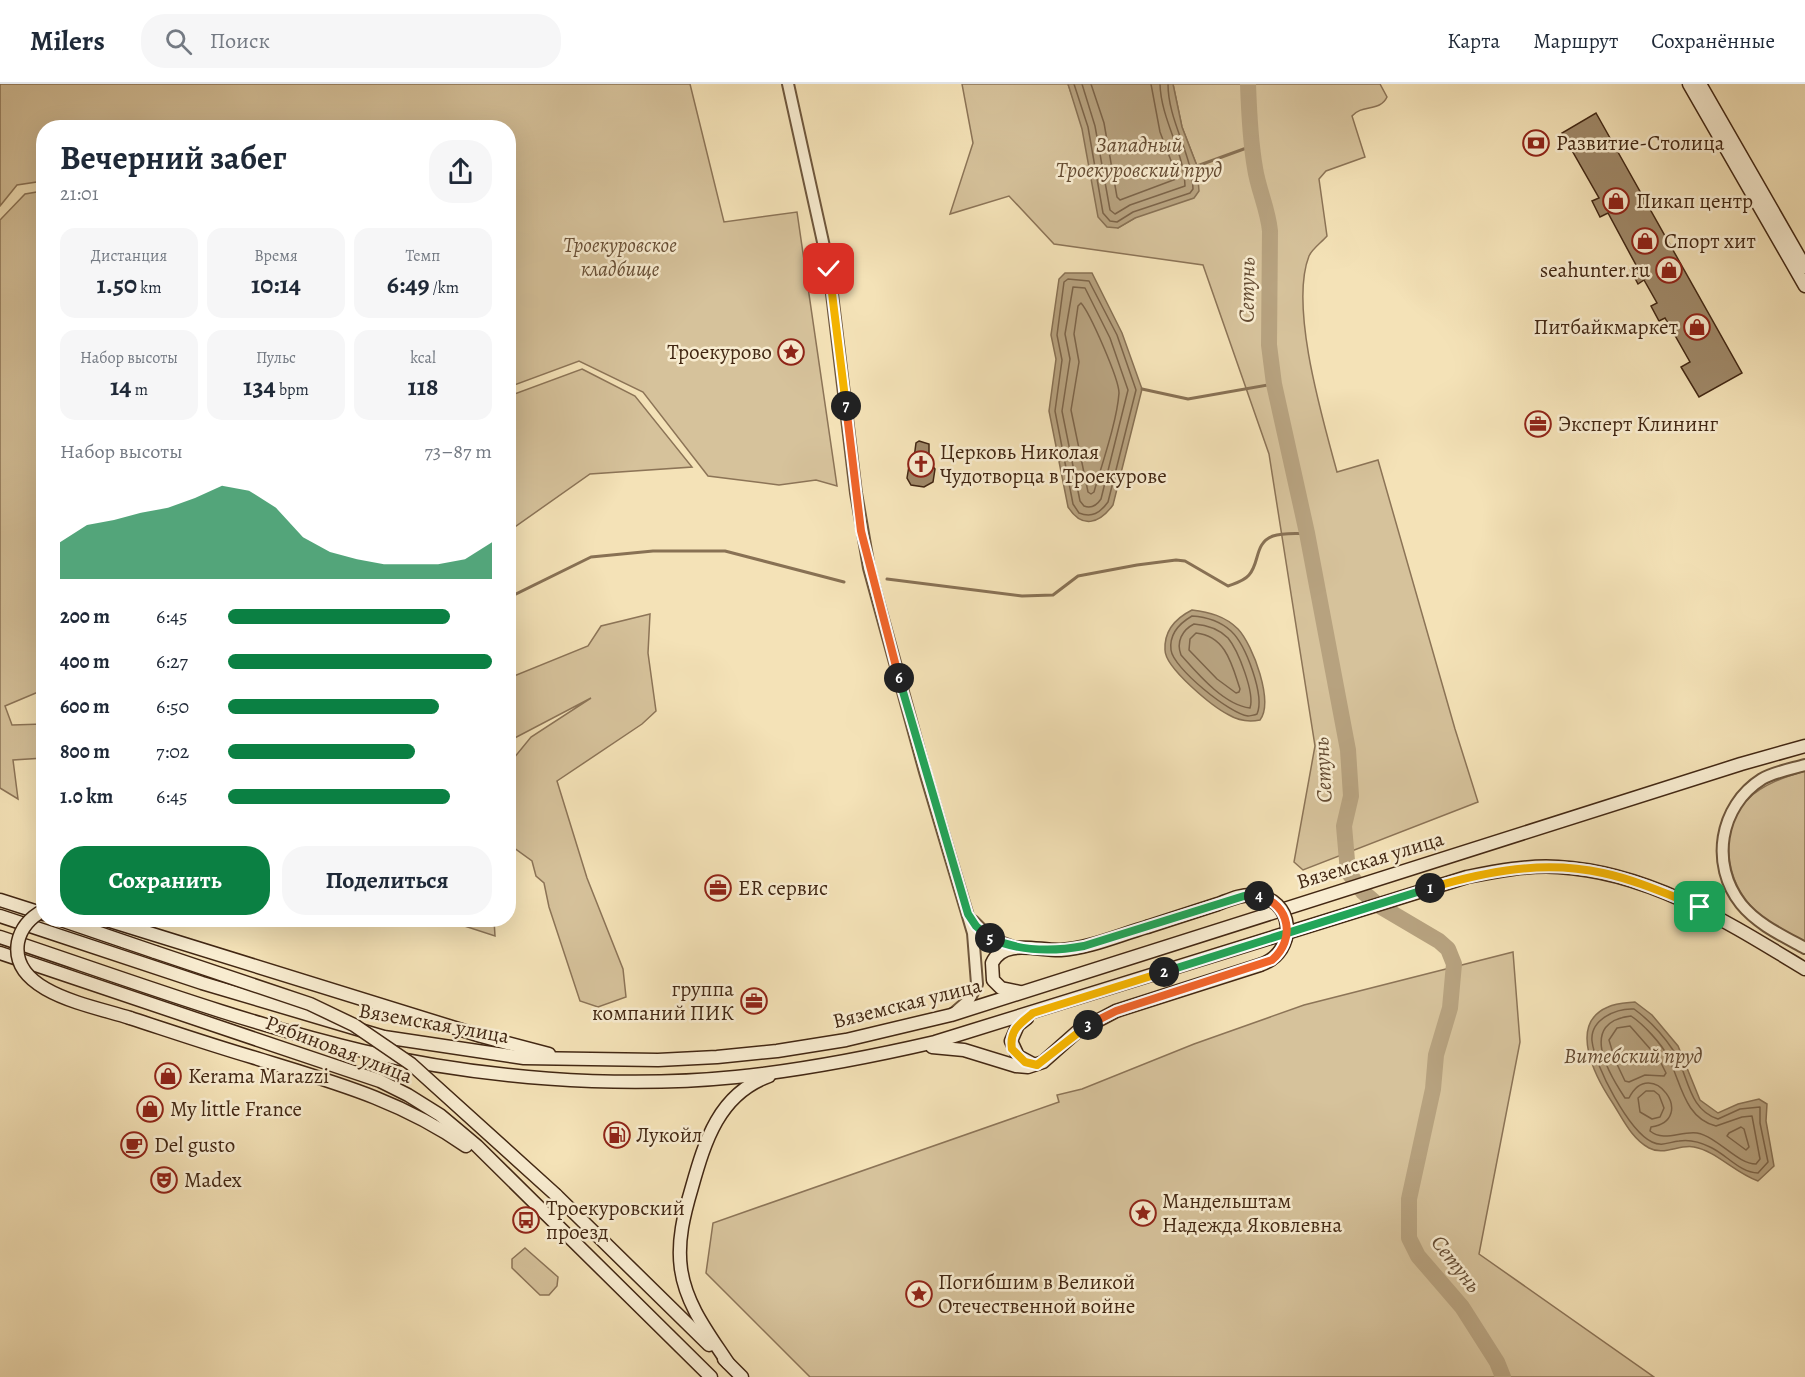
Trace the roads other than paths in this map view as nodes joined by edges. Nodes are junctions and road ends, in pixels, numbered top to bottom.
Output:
1 (788, 84) edge
2 (1689, 84) edge
3 (1700, 84) edge
4 (1805, 267) edge
5 (1805, 286) edge
6 (1805, 746) edge
7 (1805, 765) edge
8 (0, 900) edge
9 (36, 910) edge
10 (968, 914) junction
11 (0, 916) edge
12 (36, 917) edge
13 (82, 927) edge
14 (130, 927) edge
15 (973, 933) junction
16 (0, 937) edge
17 (1805, 948) edge
18 (1008, 949) junction
19 (0, 953) edge
20 (986, 965) junction
21 (1805, 969) edge
22 (993, 980) junction
23 (977, 984) junction
24 (1026, 992) junction
25 (1033, 1013) junction
26 (951, 1015) junction
27 (917, 1047) junction
28 (574, 1060) junction
29 (1037, 1065) junction
30 (791, 1068) junction
31 (500, 1170) junction
32 (728, 1363) junction
33 (711, 1377) edge
34 (742, 1377) edge

1 - 10 street
2 - 5 main road
3 - 4 main road
6 - 24 main road, Вяземская улица
7 - 17 street
8 - 9 main road
10 - 15 street
10 - 18 street
11 - 28 main road, Вяземская улица
12 - 31 main road, bridge
13 - 32 main road, Рябиновая улица, bridge
14 - 28 main road
15 - 18 street
15 - 20 street
15 - 23 street
16 - 30 main road, Вяземская улица
18 - 20 street
18 - 22 main road
18 - 29 main road, bridge
19 - 31 main road, Рябиновая улица
20 - 22 street
20 - 23 street
21 - 25 main road, Вяземская улица
22 - 24 main road
23 - 26 street
24 - 26 main road, Вяземская улица
25 - 27 main road, Вяземская улица
25 - 29 main road
26 - 28 main road, Вяземская улица
27 - 29 main road
27 - 30 main road, Вяземская улица
30 - 32 main road
31 - 33 main road, Рябиновая улица
32 - 34 main road, Рябиновая улица

